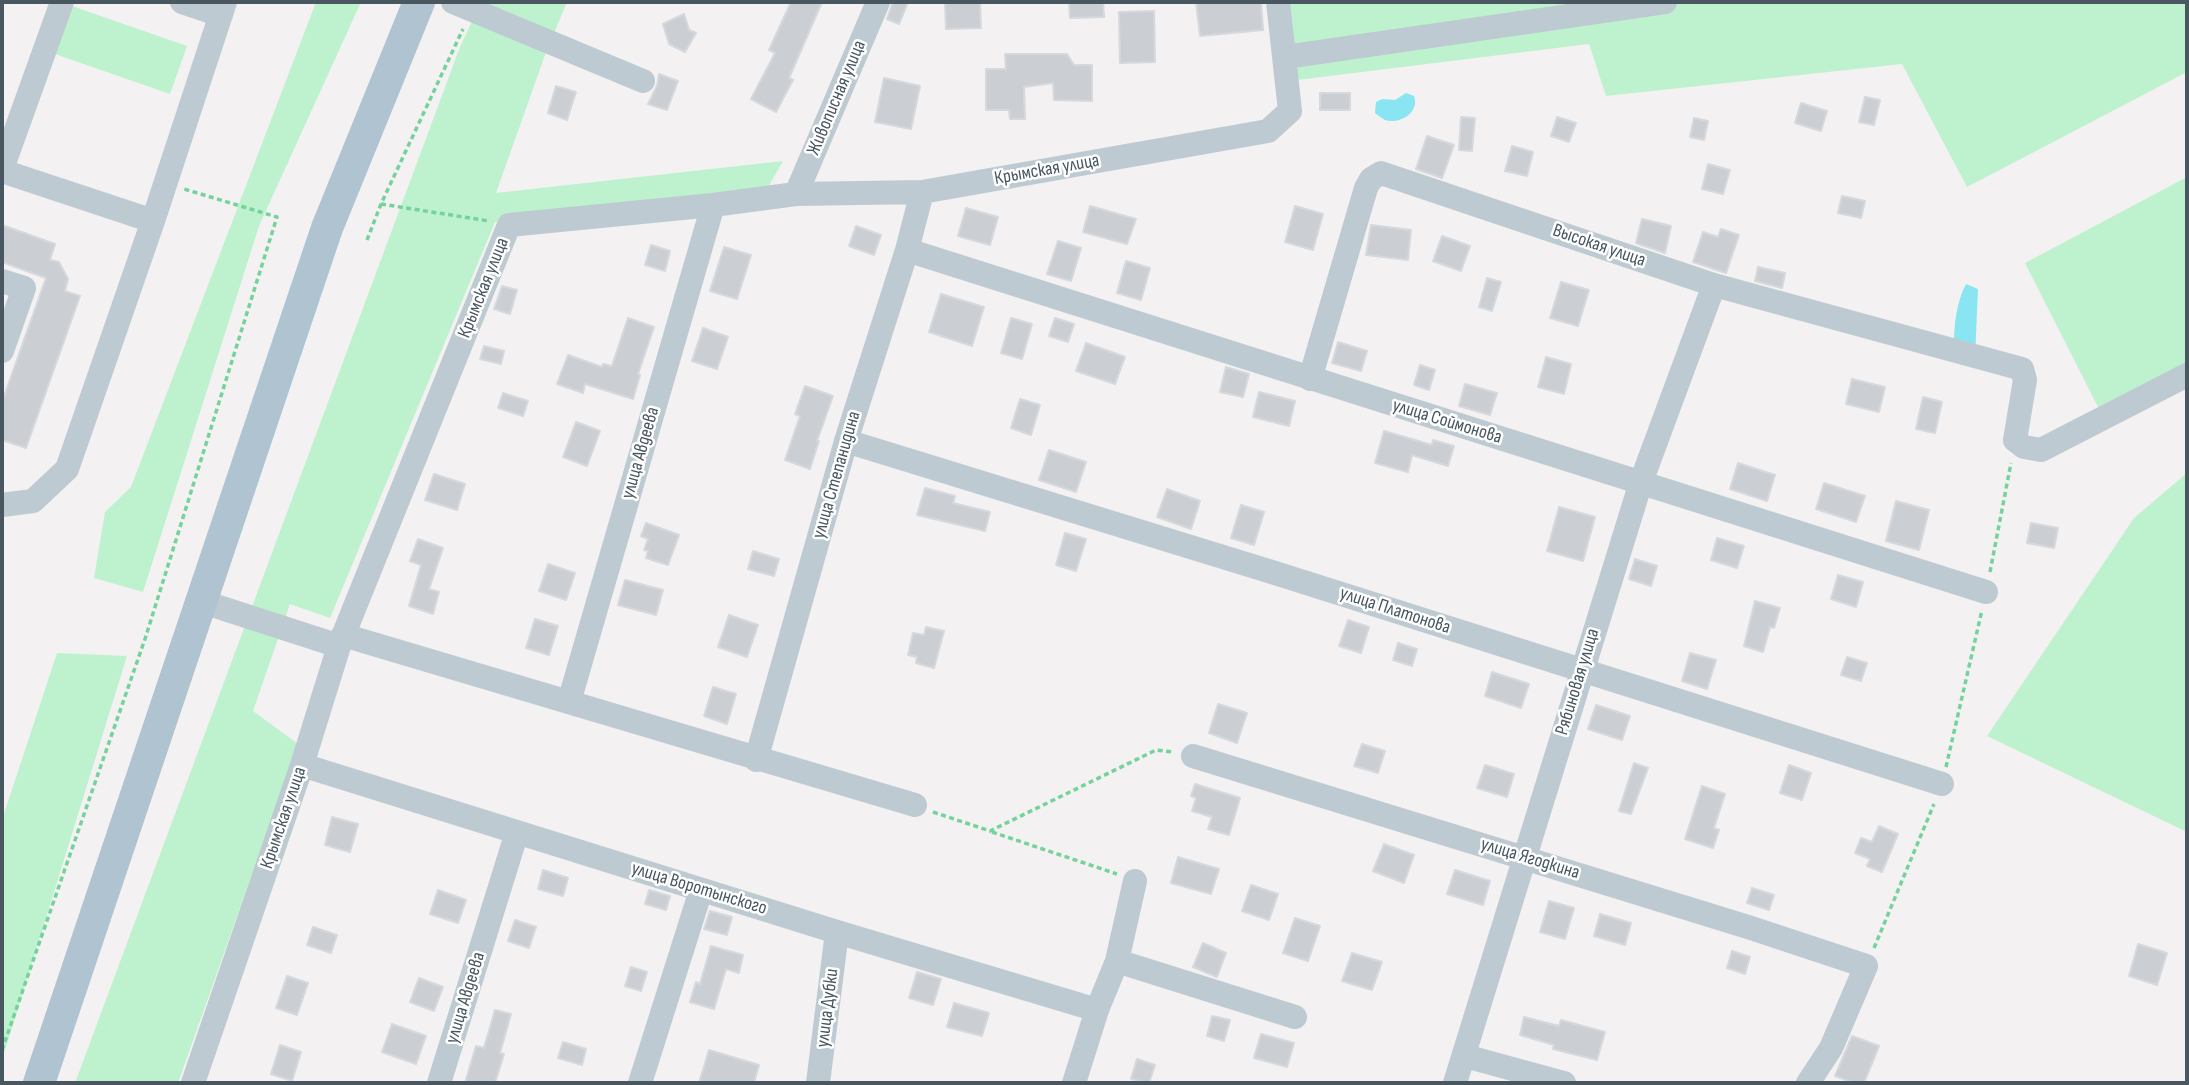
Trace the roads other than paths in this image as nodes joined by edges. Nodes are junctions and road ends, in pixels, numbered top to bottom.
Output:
1 (62, 2) edge
2 (182, 2) edge
3 (419, 2) edge
4 (878, 2) edge
5 (1278, 2) edge
6 (1665, 2) edge
7 (467, 4) edge
8 (223, 8) edge
9 (1285, 57) junction
10 (643, 81) dead end
11 (2, 170) edge
12 (922, 192) junction
13 (796, 194) junction
14 (713, 205) junction
15 (153, 221) junction
16 (907, 250) junction
17 (2, 281) edge
18 (1714, 285) junction
19 (2, 351) edge
20 (2187, 375) edge
21 (1310, 379) junction
22 (846, 441) junction
23 (1640, 482) junction
24 (2, 505) edge
25 (1986, 592) road end
26 (200, 601) junction
27 (341, 641) junction
28 (1581, 671) junction
29 (569, 702) junction
30 (1193, 756) road end
31 (756, 760) junction
32 (302, 765) junction
33 (1942, 784) dead end
34 (915, 805) road end
35 (517, 832) junction
36 (1526, 858) junction
37 (1135, 881) road end
38 (701, 890) junction
39 (837, 932) junction
40 (1117, 961) junction
41 (1097, 1010) junction
42 (1295, 1017) dead end
43 (1465, 1056) junction
44 (39, 1083) edge
45 (193, 1083) edge
46 (439, 1083) edge
47 (640, 1083) edge
48 (818, 1083) edge
49 (1074, 1083) edge
50 (1455, 1083) edge
51 (1564, 1083) edge
52 (1808, 1083) edge

1 - 11 street
2 - 8 street
3 - 26 main road
4 - 13 street, Живописная улица
5 - 9 street, Крымская улица
6 - 9 street
7 - 10 street
8 - 15 street
9 - 12 street, Крымская улица
11 - 15 street
12 - 13 street, Крымская улица
12 - 16 street, улица Степанидина
13 - 14 street, Крымская улица
14 - 27 street, Крымская улица
14 - 29 street, улица Авдеева
15 - 24 street
16 - 21 street, улица Соймонова
16 - 22 street, улица Степанидина
17 - 19 street
18 - 20 street, Высокая улица
18 - 21 street, Высокая улица
18 - 23 street, Рябиновая улица
21 - 23 street, улица Соймонова
22 - 28 street, улица Платонова
22 - 31 street, улица Степанидина
23 - 25 street, улица Соймонова
23 - 28 street, Рябиновая улица
26 - 27 street
26 - 44 main road
27 - 29 street
27 - 32 street, Крымская улица
28 - 33 street, улица Платонова
28 - 36 street, Рябиновая улица
29 - 31 street
30 - 36 street, улица Ягодкина
31 - 34 street
32 - 35 street, улица Воротынского
32 - 45 street, Крымская улица
35 - 38 street, улица Воротынского
35 - 46 street, улица Авдеева
36 - 43 street, Рябиновая улица
36 - 52 street, улица Ягодкина
37 - 40 street
38 - 39 street, улица Воротынского
38 - 47 street
39 - 41 street, улица Воротынского
39 - 48 street, улица Дубки
40 - 41 street
40 - 42 street
41 - 49 street
43 - 50 street, Рябиновая улица
43 - 51 street

